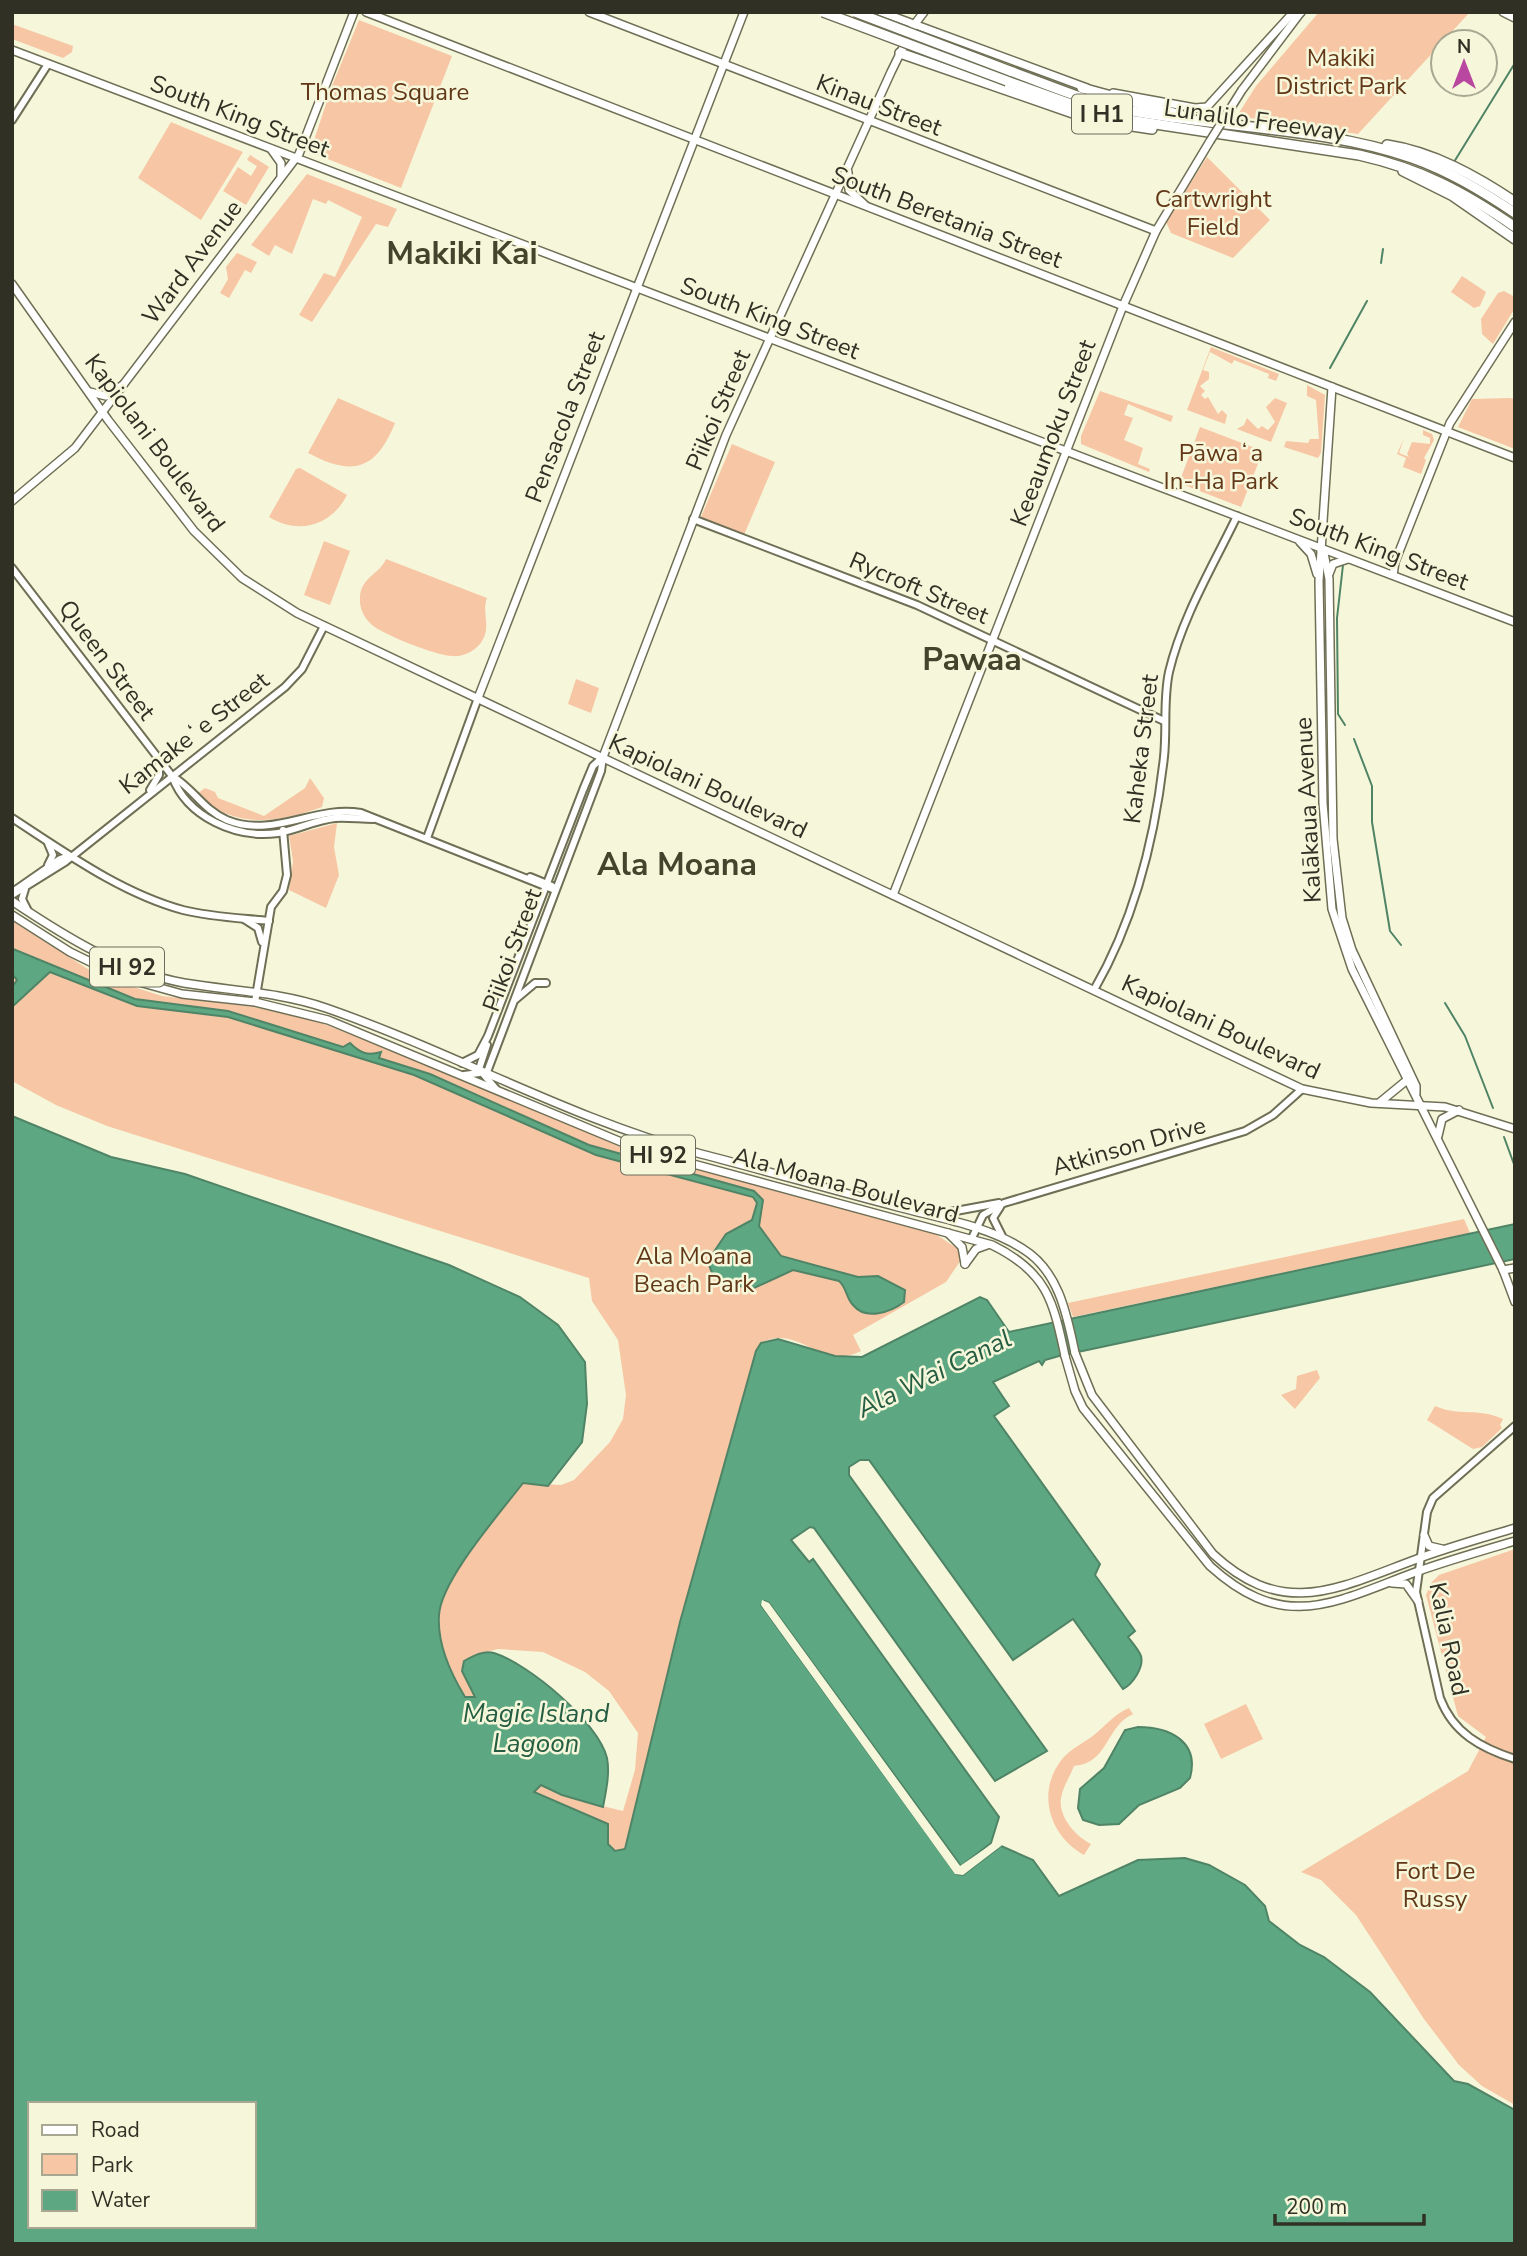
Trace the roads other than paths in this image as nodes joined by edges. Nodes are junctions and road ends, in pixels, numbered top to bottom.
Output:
1 (354, 12) edge
2 (366, 12) edge
3 (589, 12) edge
4 (744, 12) edge
5 (823, 12) edge
6 (855, 12) edge
7 (924, 12) edge
8 (1301, 12) edge
9 (1503, 12) edge
10 (883, 13) edge
11 (1515, 18) edge
12 (914, 25) junction
13 (1267, 40) junction
14 (1274, 47) junction
15 (12, 50) edge
16 (900, 53) junction
17 (48, 64) junction
18 (724, 65) junction
19 (1082, 88) junction
20 (1188, 119) junction
21 (12, 120) edge
22 (870, 121) junction
23 (1201, 132) junction
24 (697, 141) junction
25 (1350, 143) junction
26 (271, 149) junction
27 (1359, 155) junction
28 (295, 158) junction
29 (849, 167) junction
30 (281, 175) junction
31 (835, 194) junction
32 (1515, 202) edge
33 (865, 206) junction
34 (1515, 214) edge
35 (1515, 227) edge
36 (1156, 231) junction
37 (1515, 239) edge
38 (12, 284) edge
39 (636, 287) junction
40 (1123, 306) junction
41 (1515, 322) edge
42 (770, 338) junction
43 (123, 385) junction
44 (1332, 387) junction
45 (89, 391) junction
46 (103, 412) junction
47 (1446, 431) junction
48 (1066, 451) junction
49 (1515, 458) edge
50 (12, 501) edge
51 (1237, 516) junction
52 (693, 520) junction
53 (1295, 538) junction
54 (1323, 549) junction
55 (1350, 559) junction
56 (12, 568) edge
57 (1393, 575) junction
58 (1329, 579) junction
59 (1319, 581) junction
60 (1515, 621) edge
61 (324, 626) junction
62 (993, 640) junction
63 (478, 698) junction
64 (1164, 721) junction
65 (603, 757) junction
66 (159, 759) junction
67 (172, 776) junction
68 (149, 792) junction
69 (12, 818) edge
70 (283, 829) junction
71 (427, 838) junction
72 (45, 839) junction
73 (71, 856) junction
74 (47, 867) junction
75 (548, 886) junction
76 (26, 888) junction
77 (555, 890) junction
78 (12, 894) edge
79 (893, 895) junction
80 (12, 901) edge
81 (29, 912) junction
82 (12, 915) edge
83 (243, 919) junction
84 (269, 921) junction
85 (262, 949) junction
86 (546, 983) dead end
87 (1094, 990) junction
88 (257, 991) junction
89 (515, 1000) junction
90 (256, 1002) junction
91 (488, 1036) junction
92 (463, 1063) junction
93 (482, 1072) junction
94 (464, 1075) junction
95 (1407, 1080) junction
96 (1302, 1089) junction
97 (499, 1091) junction
98 (1416, 1093) junction
99 (1379, 1103) junction
100 (1421, 1104) junction
101 (1459, 1110) junction
102 (1515, 1129) edge
103 (1438, 1141) junction
104 (1004, 1203) junction
105 (929, 1215) junction
106 (977, 1230) junction
107 (947, 1232) junction
108 (972, 1238) junction
109 (1006, 1241) junction
110 (992, 1245) junction
111 (1503, 1269) junction
112 (1515, 1269) edge
113 (1515, 1285) edge
114 (1515, 1302) edge
115 (1515, 1426) edge
116 (1515, 1528) edge
117 (1424, 1535) junction
118 (1515, 1541) edge
119 (1446, 1550) junction
120 (1422, 1557) junction
121 (1417, 1572) junction
122 (1388, 1583) junction
123 (1418, 1601) junction
124 (1515, 1759) edge

1 - 28 main road, Ward Avenue
2 - 24 main road, South Beretania Street
3 - 18 main road, Kinau Street
4 - 18 main road, Pensacola Street
5 - 23 highway, Lunalilo Freeway / I H1, bridge
6 - 20 highway, Lunalilo Freeway / I H1, bridge
7 - 12 main road, Piikoi Street
8 - 13 main road
8 - 14 main road, Keeaumoku Street
9 - 11 main road
10 - 12 main road
10 - 16 main road
12 - 16 main road, Piikoi Street
12 - 19 main road
13 - 14 main road
13 - 19 main road
14 - 36 main road, Keeaumoku Street, bridge
15 - 17 main road, South King Street
16 - 22 main road, Piikoi Street
16 - 23 highway
17 - 21 street
17 - 26 main road, South King Street
18 - 22 main road, Kinau Street
18 - 24 main road, Pensacola Street
19 - 20 highway
20 - 25 highway, Lunalilo Freeway / I H1
22 - 29 main road, Piikoi Street
22 - 36 main road, Kinau Street
23 - 27 highway, Lunalilo Freeway / I H1
24 - 31 main road, South Beretania Street
24 - 39 main road, Pensacola Street
25 - 32 highway
25 - 34 highway, Lunalilo Freeway / I H1
26 - 28 main road, South King Street
26 - 30 main road
27 - 35 highway, Lunalilo Freeway / I H1
27 - 37 highway
28 - 30 main road, Ward Avenue
28 - 39 main road, South King Street
29 - 31 main road, Piikoi Street
29 - 33 main road
30 - 43 main road, Ward Avenue
31 - 33 main road, South Beretania Street
31 - 42 main road, Piikoi Street
33 - 40 main road, South Beretania Street
36 - 40 main road, Keeaumoku Street
38 - 45 main road, Kapiolani Boulevard
39 - 42 main road, South King Street
39 - 63 main road, Pensacola Street
40 - 44 main road, South Beretania Street
40 - 48 main road, Keeaumoku Street
41 - 47 main road
42 - 48 main road, South King Street
42 - 52 main road, Piikoi Street
43 - 45 main road
43 - 46 main road, Ward Avenue
44 - 47 main road, South Beretania Street
44 - 54 main road, Kalākaua Avenue
45 - 46 main road, Kapiolani Boulevard
46 - 50 main road, Ward Avenue
46 - 61 main road, Kapiolani Boulevard
47 - 49 main road, South Beretania Street
47 - 57 main road
48 - 51 main road, South King Street
48 - 62 main road, Keeaumoku Street
51 - 53 main road, South King Street
51 - 64 street, Kaheka Street
52 - 62 street, Rycroft Street
52 - 65 main road, Piikoi Street
53 - 54 main road, South King Street
53 - 59 main road
54 - 55 main road, South King Street
54 - 58 main road, Kalākaua Avenue
54 - 59 main road, Kalākaua Avenue
55 - 57 main road, South King Street
55 - 58 main road
56 - 66 street, Queen Street
57 - 60 main road, South King Street
58 - 98 main road, Kalākaua Avenue
59 - 95 main road, Kalākaua Avenue
61 - 63 main road, Kapiolani Boulevard
61 - 67 street, Kamakeʻe Street
62 - 64 street, Rycroft Street
62 - 79 main road, Keeaumoku Street
63 - 65 main road, Kapiolani Boulevard
63 - 71 street, Pensacola Street
64 - 87 street, Kaheka Street
65 - 75 street, Piikoi Street
65 - 77 street, Piikoi Street
65 - 79 main road, Kapiolani Boulevard
66 - 67 street, Queen Street
66 - 68 street
67 - 68 street, Kamakeʻe Street
67 - 70 street, Queen Street
68 - 73 street, Kamakeʻe Street
69 - 72 street
70 - 71 street, Queen Street
70 - 84 street
71 - 75 street, Queen Street
72 - 73 street
72 - 74 street
73 - 74 street, Kamakeʻe Street
73 - 76 street, Kamakeʻe Street
73 - 83 street
74 - 78 street, Kamakeʻe Street
75 - 77 street
75 - 91 street, Piikoi Street
76 - 78 street, Kamakeʻe Street
76 - 81 street
77 - 89 street, Piikoi Street
79 - 87 main road, Kapiolani Boulevard
80 - 81 main road, Ala Moana Boulevard / HI 92
81 - 88 main road, Ala Moana Boulevard / HI 92
82 - 90 main road, Ala Moana Boulevard / HI 92
83 - 84 street
83 - 85 street
84 - 85 street
85 - 88 street
86 - 89 street
87 - 96 main road, Kapiolani Boulevard
88 - 90 street
88 - 92 main road, Ala Moana Boulevard / HI 92
89 - 93 street, Piikoi Street
90 - 94 main road, Ala Moana Boulevard / HI 92
91 - 92 street, Piikoi Street
91 - 93 street, Piikoi Street
92 - 93 main road, Ala Moana Boulevard / HI 92
93 - 94 street
93 - 97 street
93 - 105 main road, Ala Moana Boulevard / HI 92
94 - 97 main road, Ala Moana Boulevard / HI 92
95 - 98 main road, Kalākaua Avenue
95 - 99 main road
96 - 99 main road, Kapiolani Boulevard
96 - 104 street, Atkinson Drive
97 - 107 main road, Ala Moana Boulevard / HI 92
98 - 100 main road, Kalākaua Avenue
99 - 100 main road, Kapiolani Boulevard
100 - 101 main road, Kapiolani Boulevard
100 - 103 main road, Kalākaua Avenue
101 - 102 main road, Kapiolani Boulevard
101 - 103 main road
103 - 111 main road, Kalākaua Avenue
104 - 105 street
104 - 106 street, Atkinson Drive
104 - 109 street
105 - 106 main road, Ala Moana Boulevard / HI 92
106 - 108 street, Atkinson Drive
106 - 109 main road, Ala Moana Boulevard / HI 92
107 - 108 main road, Ala Moana Boulevard / HI 92
107 - 110 main road
108 - 110 main road, Ala Moana Boulevard / HI 92
109 - 120 main road, Ala Moana Boulevard / HI 92
110 - 122 main road, Ala Moana Boulevard / HI 92
111 - 112 main road
111 - 113 main road, Kalākaua Avenue
111 - 114 main road, Kalākaua Avenue
115 - 117 street
116 - 119 main road, Ala Moana Boulevard / HI 92
117 - 119 main road
117 - 120 street
118 - 121 main road, Ala Moana Boulevard / HI 92
119 - 120 main road, Ala Moana Boulevard / HI 92
120 - 121 street
121 - 122 main road, Ala Moana Boulevard / HI 92
121 - 123 street, Kalia Road
122 - 123 main road
123 - 124 street, Kalia Road

